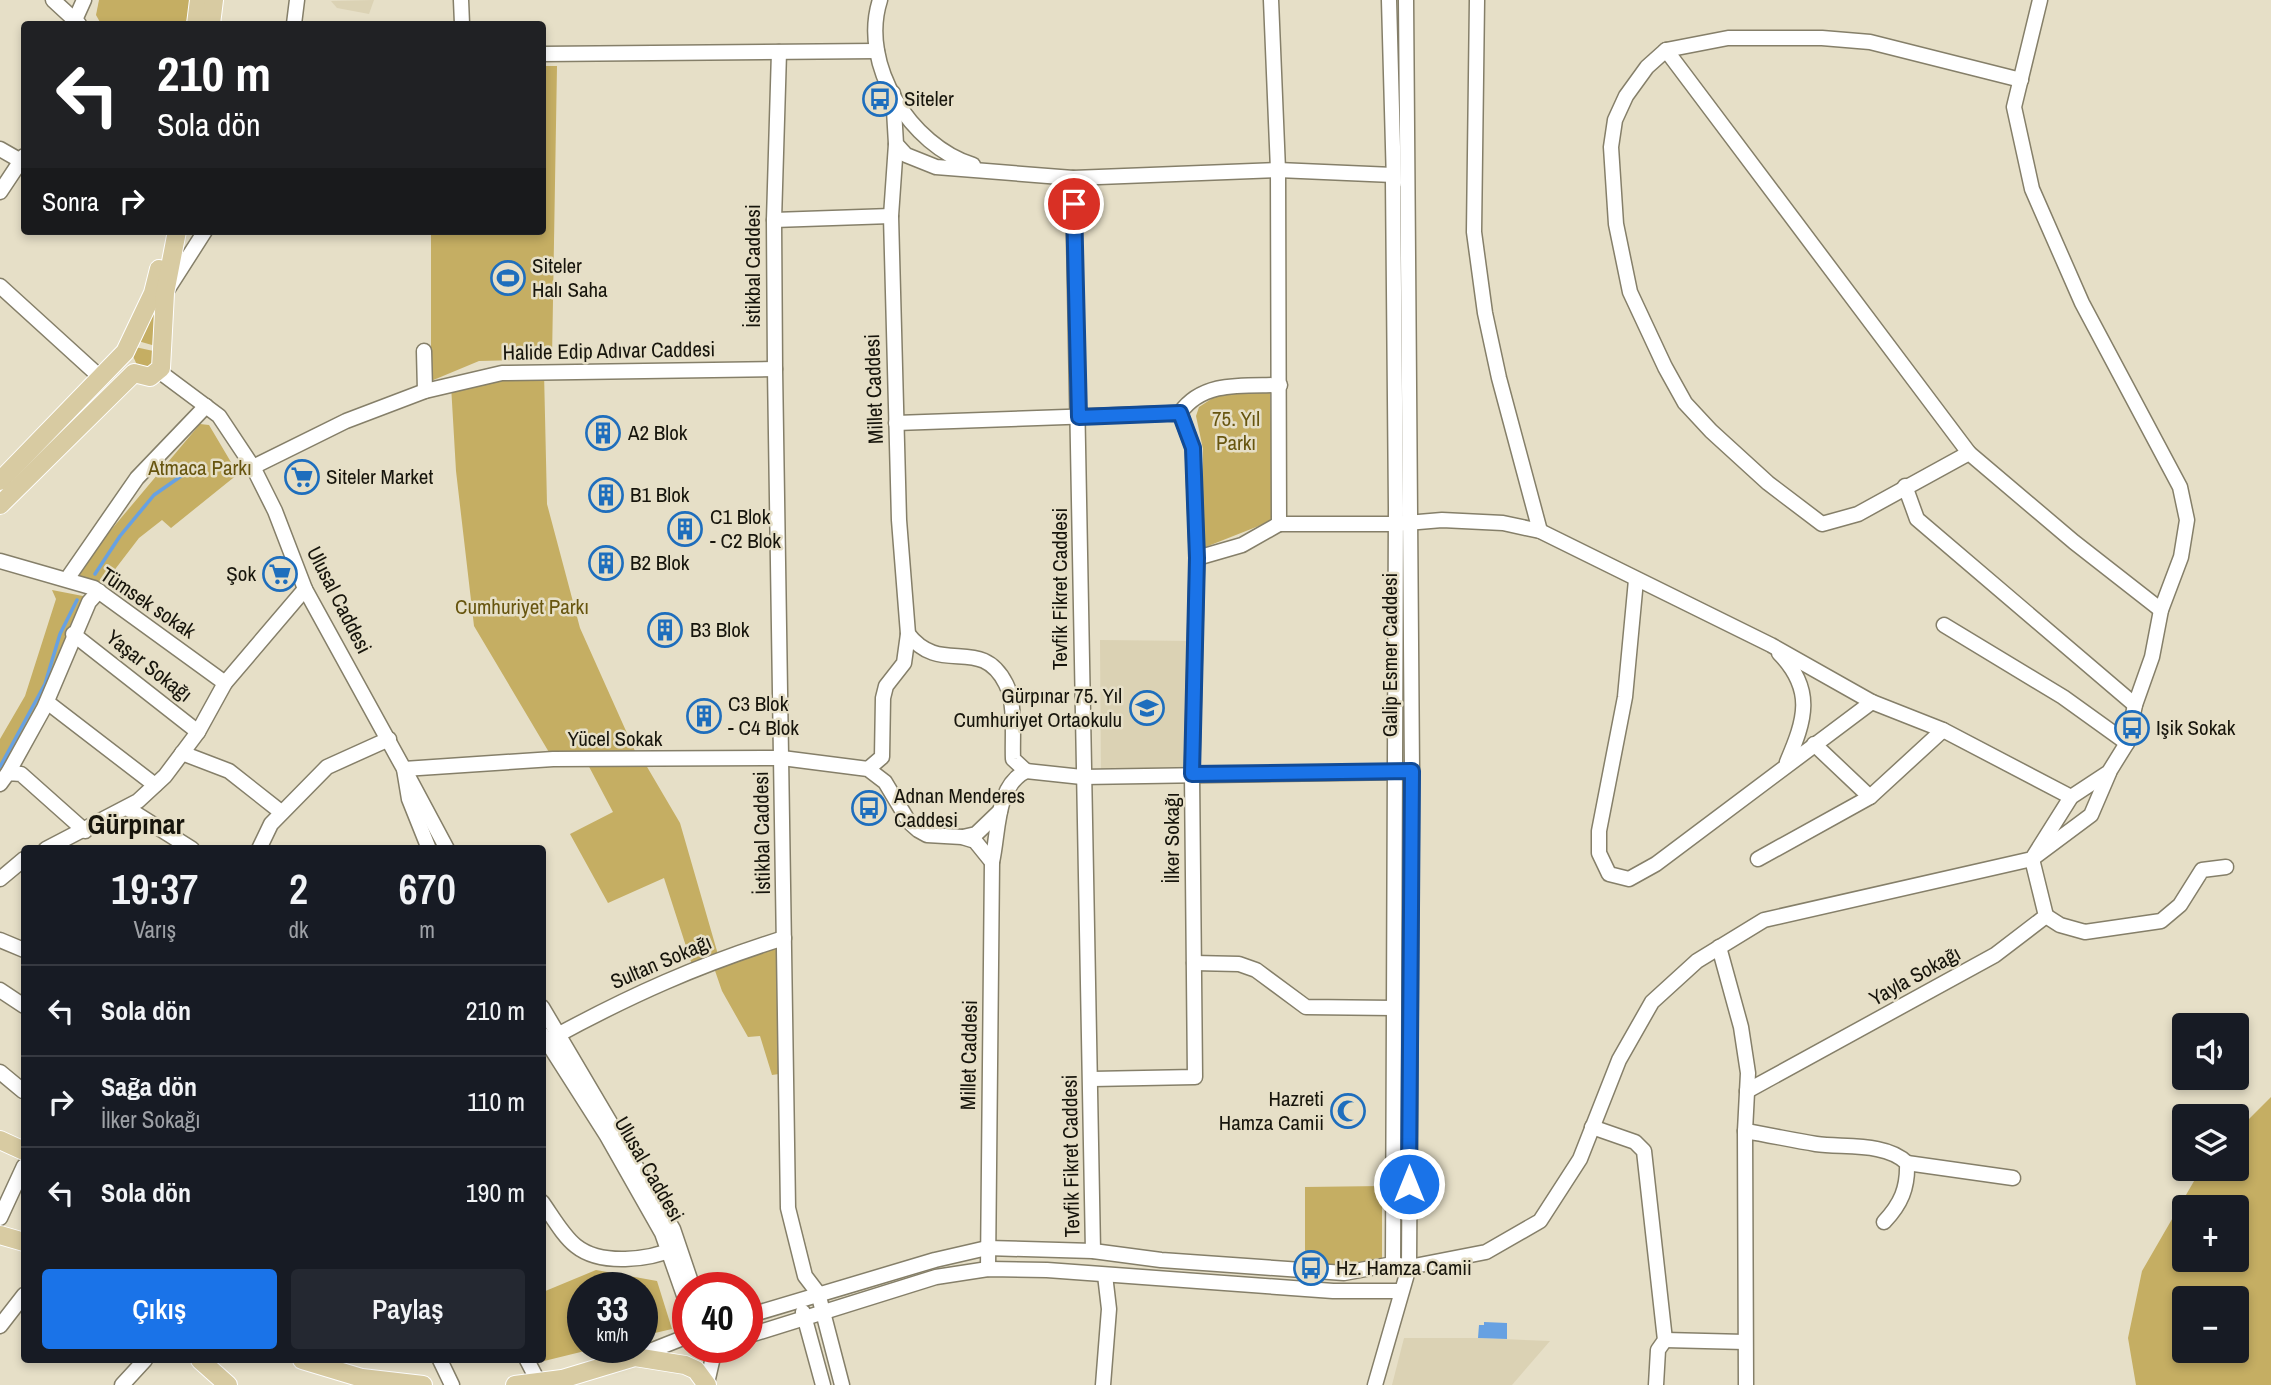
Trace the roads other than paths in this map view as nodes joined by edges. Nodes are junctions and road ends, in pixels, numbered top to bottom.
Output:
1 (53, 0) edge
2 (84, 0) edge
3 (199, 0) edge
4 (214, 0) edge
5 (297, 0) edge
6 (461, 0) edge
7 (880, 0) edge
8 (1271, 0) edge
9 (1389, 0) edge
10 (1406, 0) edge
11 (1478, 0) edge
12 (2040, 0) edge
13 (76, 21) edge
14 (77, 21) edge
15 (196, 21) edge
16 (211, 21) edge
17 (294, 21) edge
18 (462, 21) edge
19 (1666, 50) junction
20 (877, 51) junction
21 (779, 52) junction
22 (546, 54) edge
23 (2021, 80) junction
24 (893, 93) junction
25 (896, 144) junction
26 (0, 149) edge
27 (21, 158) edge
28 (21, 162) edge
29 (1278, 170) junction
30 (998, 172) junction
31 (1393, 175) junction
32 (1408, 175) junction
33 (1073, 178) junction
34 (0, 192) edge
35 (891, 216) junction
36 (774, 220) junction
37 (165, 235) edge
38 (176, 235) edge
39 (202, 235) edge
40 (0, 286) edge
41 (158, 294) junction
42 (424, 351) dead end
43 (125, 352) junction
44 (775, 369) junction
45 (148, 373) junction
46 (100, 377) junction
47 (1280, 385) junction
48 (425, 391) junction
49 (206, 406) junction
50 (1180, 413) junction
51 (1079, 417) junction
52 (897, 423) junction
53 (1969, 453) junction
54 (253, 467) junction
55 (0, 481) edge
56 (1905, 486) junction
57 (0, 505) edge
58 (1403, 523) junction
59 (1279, 524) junction
60 (1540, 531) junction
61 (1197, 558) junction
62 (0, 561) edge
63 (67, 579) junction
64 (1636, 580) junction
65 (305, 589) junction
66 (99, 591) junction
67 (2161, 610) junction
68 (1944, 625) dead end
69 (74, 634) junction
70 (908, 634) junction
71 (1771, 645) junction
72 (936, 656) junction
73 (895, 676) junction
74 (225, 683) junction
75 (47, 702) junction
76 (1872, 702) junction
77 (2135, 705) junction
78 (1943, 730) junction
79 (198, 732) junction
80 (389, 739) junction
81 (2127, 743) junction
82 (1814, 744) junction
83 (883, 752) junction
84 (182, 753) junction
85 (782, 758) junction
86 (1013, 759) junction
87 (1786, 763) junction
88 (404, 769) junction
89 (868, 769) junction
90 (1026, 771) junction
91 (1412, 771) junction
92 (1395, 772) junction
93 (2109, 772) junction
94 (1192, 774) junction
95 (1082, 777) junction
96 (4, 779) edge
97 (885, 782) junction
98 (155, 785) junction
99 (1009, 787) junction
100 (1870, 797) junction
101 (2071, 797) junction
102 (127, 808) junction
103 (1001, 810) junction
104 (281, 812) junction
105 (85, 831) junction
106 (962, 837) junction
107 (55, 845) edge
108 (186, 845) edge
109 (261, 845) edge
110 (427, 845) edge
111 (445, 845) edge
112 (1758, 859) dead end
113 (2032, 859) junction
114 (21, 862) edge
115 (992, 862) junction
116 (2226, 867) dead end
117 (0, 879) edge
118 (2046, 916) junction
119 (784, 937) junction
120 (0, 940) edge
121 (1719, 947) junction
122 (21, 949) edge
123 (1194, 963) junction
124 (0, 990) edge
125 (21, 1004) edge
126 (1394, 1009) junction
127 (549, 1036) edge
128 (0, 1072) edge
129 (1092, 1079) junction
130 (21, 1091) edge
131 (1747, 1091) junction
132 (1592, 1127) junction
133 (1745, 1131) junction
134 (0, 1140) edge
135 (21, 1150) edge
136 (1907, 1163) junction
137 (21, 1172) edge
138 (2013, 1178) dead end
139 (546, 1207) edge
140 (0, 1218) edge
141 (1884, 1222) dead end
142 (0, 1235) edge
143 (21, 1241) edge
144 (988, 1248) junction
145 (675, 1249) junction
146 (1093, 1251) junction
147 (1393, 1264) junction
148 (1409, 1266) junction
149 (988, 1269) junction
150 (680, 1272) edge
151 (686, 1272) edge
152 (1105, 1275) junction
153 (804, 1276) junction
154 (1401, 1291) junction
155 (818, 1293) junction
156 (21, 1299) edge
157 (800, 1299) junction
158 (763, 1311) edge
159 (824, 1314) junction
160 (806, 1320) junction
161 (0, 1326) edge
162 (763, 1332) edge
163 (1665, 1340) junction
164 (1745, 1342) junction
165 (658, 1361) edge
166 (142, 1363) edge
167 (203, 1363) edge
168 (312, 1363) edge
169 (441, 1363) edge
170 (529, 1363) edge
171 (618, 1363) edge
172 (712, 1363) edge
173 (540, 1384) edge
174 (707, 1384) edge
175 (122, 1385) edge
176 (228, 1385) edge
177 (423, 1385) edge
178 (452, 1385) edge
179 (515, 1385) edge
180 (822, 1385) edge
181 (842, 1385) edge
182 (1103, 1385) edge
183 (1375, 1385) edge
184 (1656, 1385) edge
185 (1746, 1385) edge

1 - 13 street
2 - 14 street
3 - 15 main road
4 - 16 main road
5 - 17 street
6 - 18 street
7 - 20 street
8 - 29 street
9 - 31 street
10 - 32 street, Galip Esmer Caddesi
11 - 60 street
12 - 23 street
19 - 23 street
19 - 53 street
19 - 56 street
20 - 21 street
20 - 24 street
21 - 22 street
21 - 36 street, İstikbal Caddesi
23 - 67 street
24 - 25 street, Millet Caddesi
24 - 30 street
25 - 30 street
25 - 35 street, Millet Caddesi
26 - 27 street
28 - 34 street
29 - 31 street
29 - 33 street
29 - 47 street
30 - 33 street
31 - 32 street
31 - 58 street
32 - 58 street, Galip Esmer Caddesi
33 - 51 street, Tevfik Fikret Caddesi
35 - 36 street
35 - 52 street, Millet Caddesi
36 - 44 street, İstikbal Caddesi
37 - 41 main road
38 - 41 main road
39 - 41 street
40 - 46 street
41 - 43 main road
41 - 45 main road
42 - 48 street
43 - 45 main road
43 - 46 main road
44 - 48 street, Halide Edip Adıvar Caddesi
44 - 85 street, İstikbal Caddesi
45 - 49 street, Ulusal Caddesi
45 - 57 main road
46 - 55 main road
47 - 50 street
47 - 59 street
48 - 54 street, Halide Edip Adıvar Caddesi
49 - 54 street, Ulusal Caddesi
49 - 63 street
50 - 51 street
50 - 61 street, İlker Sokağı
51 - 52 street
51 - 95 street, Tevfik Fikret Caddesi
52 - 70 street, Millet Caddesi
53 - 56 street
53 - 67 street
54 - 65 street, Ulusal Caddesi
56 - 77 street
58 - 59 street
58 - 60 street
58 - 91 street, Galip Esmer Caddesi
58 - 92 street
59 - 61 street
60 - 64 street
61 - 94 street, İlker Sokağı
62 - 63 street, Tümsek sokak
63 - 66 street, Tümsek sokak
64 - 71 street
64 - 87 street
65 - 74 street
65 - 80 street, Ulusal Caddesi
66 - 69 street
66 - 74 street, Tümsek sokak
67 - 77 street
68 - 81 street
69 - 75 street
69 - 79 street, Yaşar Sokağı
70 - 72 street
70 - 73 street, Millet Caddesi
71 - 76 street
71 - 87 street
72 - 73 street
72 - 86 street
73 - 83 street
74 - 79 street
75 - 96 street
75 - 98 street
76 - 78 street
76 - 82 street
77 - 81 street
78 - 100 street
78 - 101 street
79 - 84 street
80 - 88 street, Ulusal Caddesi
80 - 104 street
81 - 93 street
82 - 87 street
82 - 100 street
83 - 89 street
83 - 97 street
84 - 98 street
84 - 104 street
85 - 88 street, Yücel Sokak
85 - 89 street, Yücel Sokak
85 - 119 street, İstikbal Caddesi
86 - 90 street
86 - 99 street
88 - 110 street, Ulusal Caddesi
88 - 111 street
89 - 97 street
90 - 95 street
90 - 99 street
91 - 92 street
91 - 148 street, Galip Esmer Caddesi
92 - 94 street
92 - 126 street
93 - 101 street
93 - 113 street
94 - 95 street
94 - 123 street, İlker Sokağı
95 - 129 street, Tevfik Fikret Caddesi
96 - 105 street
97 - 106 street
98 - 102 street
99 - 103 street
100 - 112 street
101 - 113 street
102 - 105 street
102 - 108 street
103 - 106 street
103 - 115 street, Millet Caddesi
104 - 109 street
105 - 107 street
106 - 115 street
113 - 118 street
113 - 121 street
114 - 117 street
115 - 144 street, Millet Caddesi
116 - 118 street
118 - 131 street, Yayla Sokağı
119 - 127 street, Sultan Sokağı
119 - 153 street, İstikbal Caddesi
120 - 122 street
121 - 131 street
121 - 132 street
123 - 126 street
123 - 129 street, İlker Sokağı
124 - 125 street
126 - 147 street
127 - 145 street
128 - 130 street
129 - 146 street, Tevfik Fikret Caddesi
131 - 133 street
132 - 148 street
132 - 163 street
133 - 136 street
133 - 164 street
134 - 135 main road
136 - 138 street
136 - 141 street
137 - 140 street
139 - 145 street
142 - 143 main road
144 - 146 street
144 - 149 street, Millet Caddesi
144 - 155 street
145 - 150 street, Ulusal Caddesi
145 - 151 street
146 - 147 street
147 - 148 street
148 - 154 street, Galip Esmer Caddesi
149 - 152 street
149 - 159 street
152 - 154 street
152 - 182 street
153 - 155 street
153 - 157 street
154 - 183 street, Galip Esmer Caddesi
155 - 157 street
155 - 159 street
156 - 161 street
157 - 158 street
157 - 160 street
159 - 160 street
159 - 181 street
160 - 162 street
160 - 180 street
163 - 164 street
163 - 184 street
164 - 185 street
165 - 174 main road
166 - 175 street
167 - 176 main road
168 - 177 main road
169 - 178 street
170 - 173 street
171 - 173 main road
172 - 174 street
173 - 179 main road

